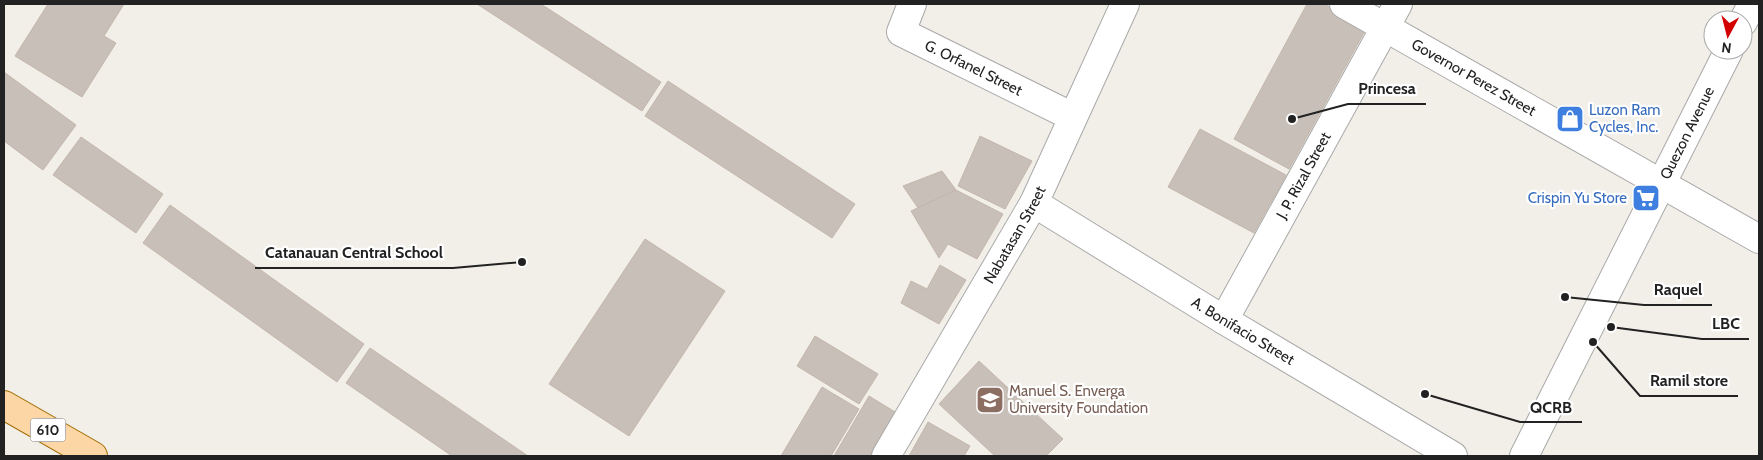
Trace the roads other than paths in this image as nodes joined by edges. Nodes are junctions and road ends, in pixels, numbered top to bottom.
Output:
1 (912, 4) edge
2 (1125, 4) edge
3 (1344, 4) edge
4 (1398, 4) edge
5 (1386, 27) junction
6 (1724, 60) edge
7 (1073, 117) junction
8 (1661, 182) junction
9 (1034, 203) junction
10 (1759, 239) edge
11 (1224, 320) junction
12 (4, 404) edge
13 (93, 456) edge
14 (886, 456) edge
15 (1453, 456) edge
16 (1524, 456) edge

1 - 7 street, G. Orfanel Street
2 - 7 street, Nabatasan Street
3 - 5 street, Governor Perez Street
4 - 5 street, J. P. Rizal Street
5 - 8 street, Governor Perez Street
5 - 11 street, J. P. Rizal Street
6 - 8 street, Quezon Avenue
7 - 9 street, Nabatasan Street
8 - 10 street, Governor Perez Street
8 - 16 street, Quezon Avenue
9 - 11 street, A. Bonifacio Street
9 - 14 street, Nabatasan Street
11 - 15 street, A. Bonifacio Street
12 - 13 main road, 610

